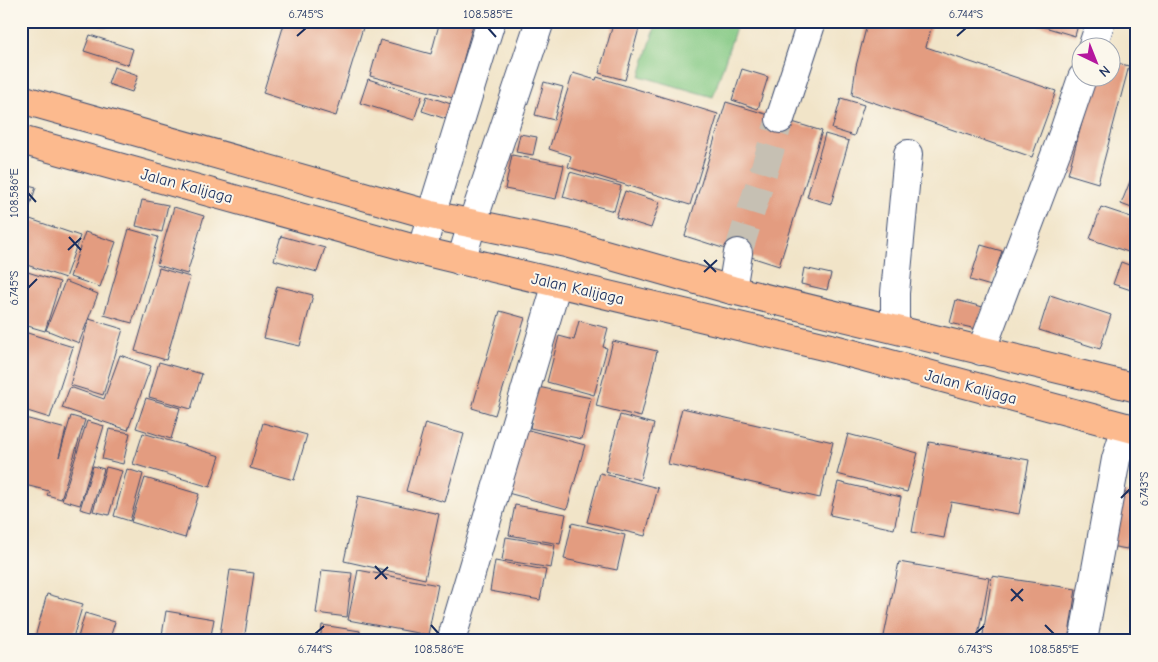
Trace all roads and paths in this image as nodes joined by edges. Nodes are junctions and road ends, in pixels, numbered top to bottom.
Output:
1 (491, 21) edge
2 (540, 21) edge
3 (812, 21) edge
4 (1101, 21) edge
5 (1095, 38) edge
6 (1079, 88) edge
7 (21, 99) edge
8 (780, 118) tunnel mouth
9 (21, 140) edge
10 (908, 154) dead end
11 (431, 215) junction
12 (472, 224) junction
13 (422, 251) junction
14 (738, 253) tunnel mouth
15 (461, 261) junction
16 (557, 283) junction
17 (732, 290) junction
18 (895, 329) junction
19 (981, 351) junction
20 (1137, 388) edge
21 (1131, 429) edge
22 (451, 641) edge
23 (1083, 641) edge

1 - 11 street
2 - 12 street
3 - 8 street
4 - 5 street
6 - 19 street
7 - 11 highway
9 - 13 highway, Jalan Kalijaga
10 - 18 street
11 - 12 highway
11 - 13 street
12 - 15 street
12 - 17 highway
13 - 15 highway, Jalan Kalijaga
14 - 17 street
15 - 16 highway, Jalan Kalijaga
16 - 21 highway, Jalan Kalijaga
16 - 22 street
17 - 18 highway
18 - 19 highway
19 - 20 highway
21 - 23 street

